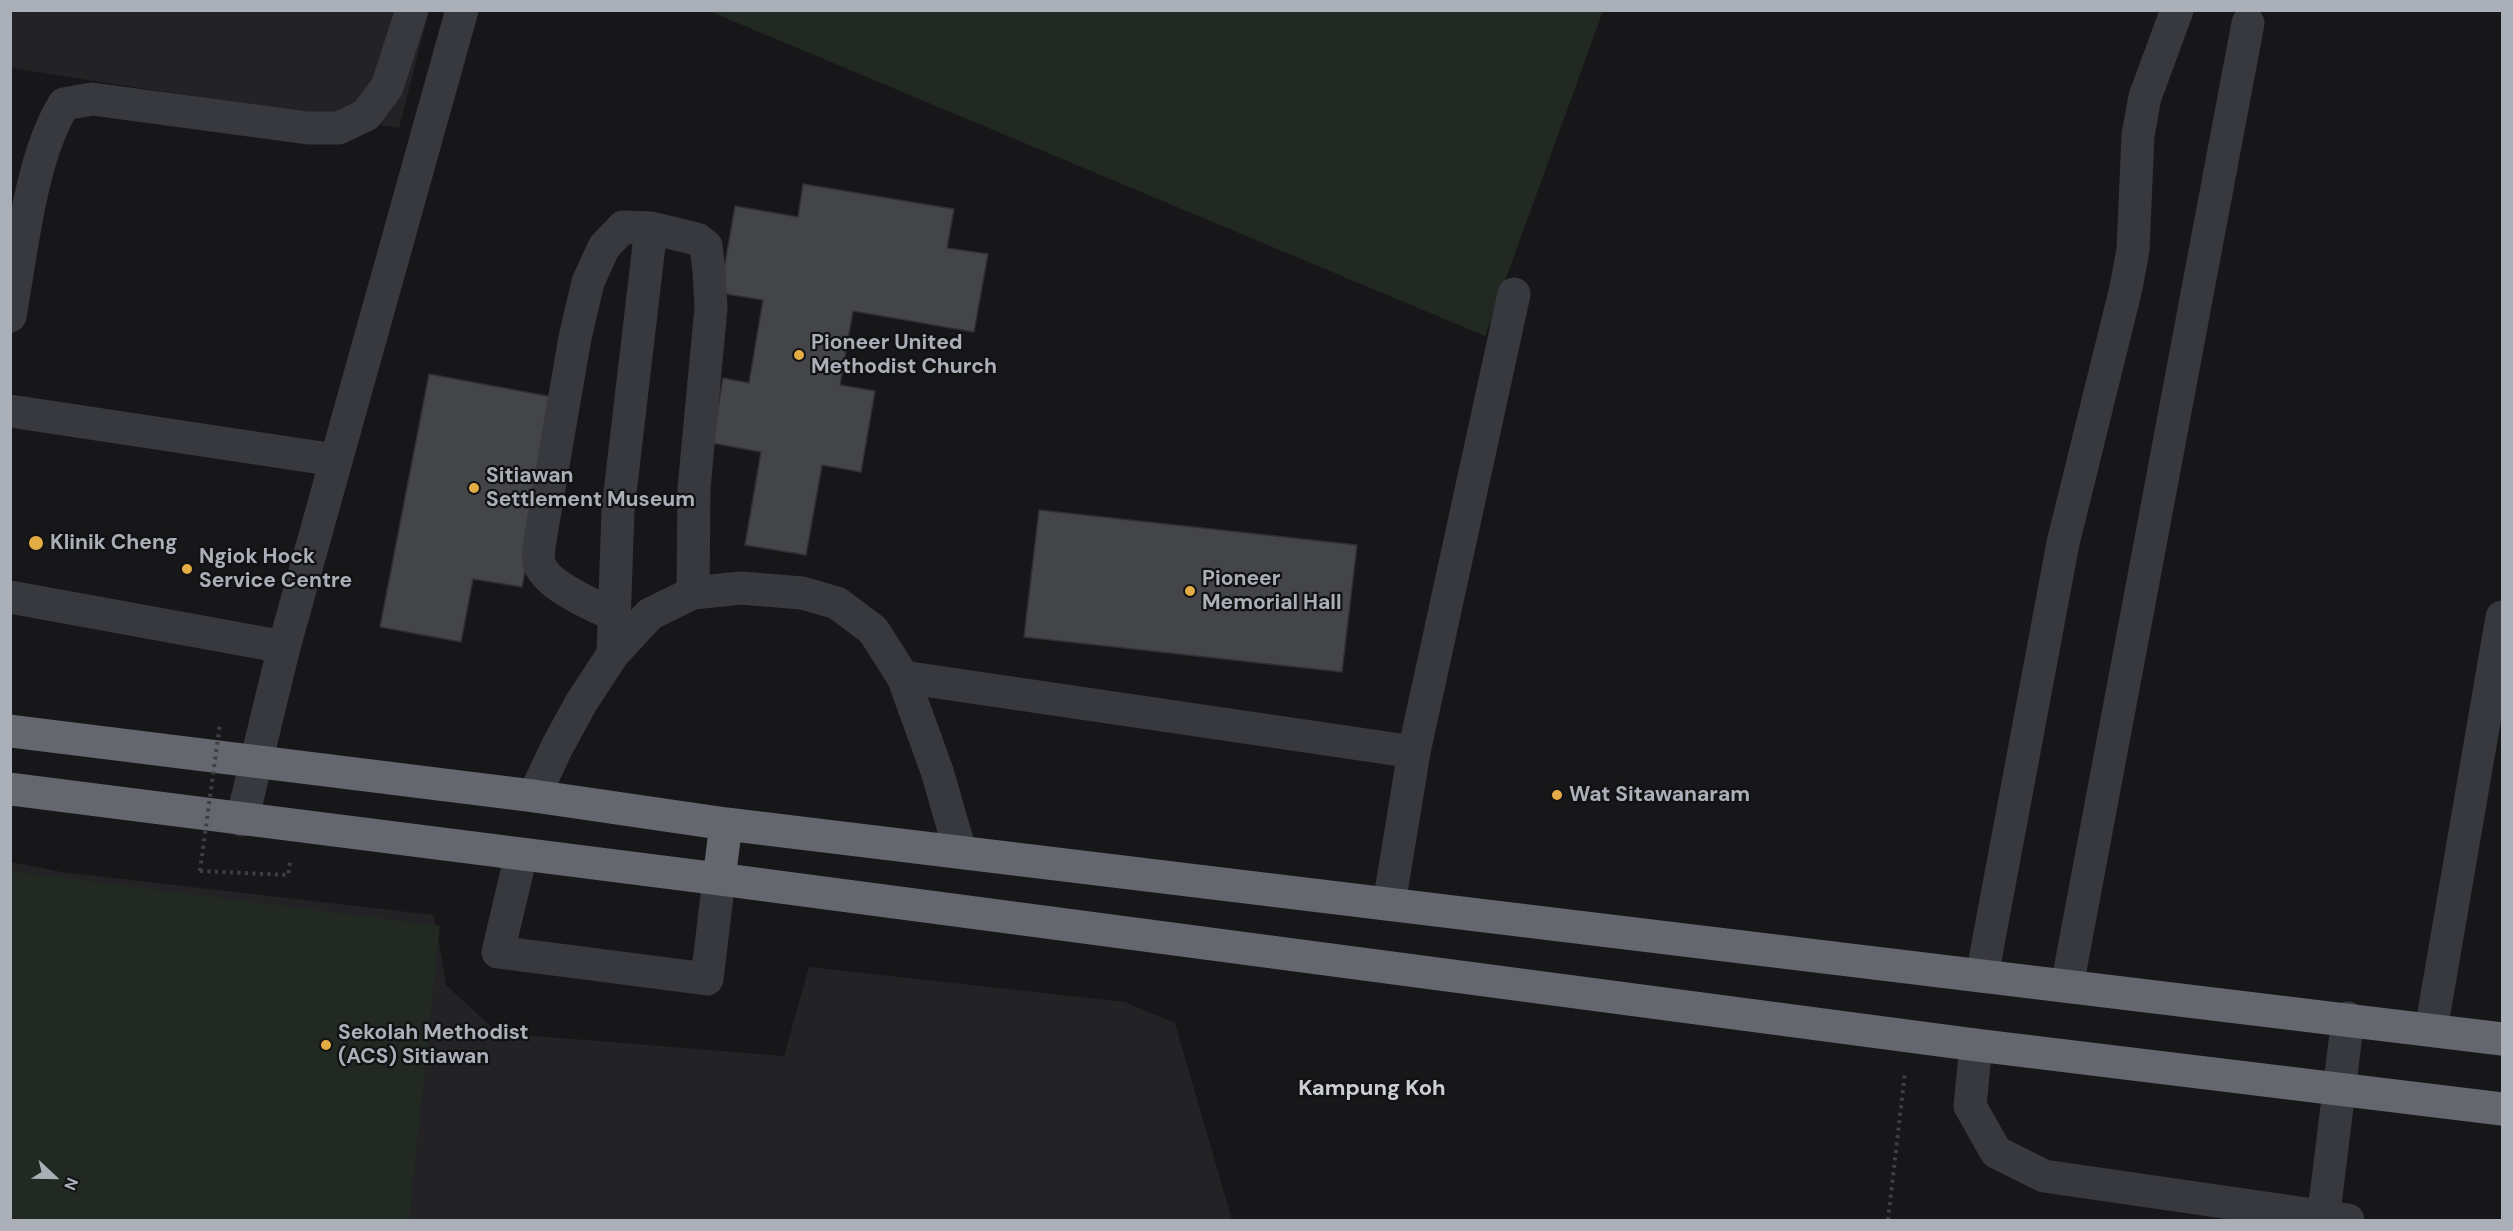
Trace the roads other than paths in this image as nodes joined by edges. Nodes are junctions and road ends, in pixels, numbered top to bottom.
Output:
1 (412, 10) edge
2 (462, 10) edge
3 (2177, 10) edge
4 (2248, 23) dead end
5 (22, 187) edge
6 (651, 228) junction
7 (1514, 294) dead end
8 (10, 316) edge
9 (10, 411) edge
10 (335, 460) junction
11 (693, 593) junction
12 (10, 597) edge
13 (614, 615) junction
14 (2502, 616) edge
15 (284, 647) junction
16 (613, 654) junction
17 (903, 677) junction
18 (10, 730) edge
19 (1414, 752) junction
20 (256, 762) junction
21 (10, 789) edge
22 (534, 796) junction
23 (242, 820) junction
24 (726, 824) junction
25 (960, 851) junction
26 (521, 855) junction
27 (719, 879) junction
28 (1389, 904) junction
29 (1983, 976) junction
30 (2067, 986) junction
31 (2348, 1018) junction
32 (2431, 1030) junction
33 (2502, 1039) edge
34 (1976, 1045) junction
35 (2339, 1090) junction
36 (2502, 1109) edge
37 (2331, 1220) edge

1 - 5 street
2 - 10 street
3 - 29 street
4 - 30 street
5 - 8 street
6 - 11 street
6 - 13 street
6 - 13 street
7 - 19 street
9 - 10 street
10 - 15 street
11 - 16 street
11 - 17 street
12 - 15 street
13 - 16 street
14 - 32 street
15 - 20 street
16 - 22 street
17 - 19 street
17 - 25 street
18 - 20 highway
19 - 28 street
20 - 22 highway
20 - 23 street
21 - 23 highway
22 - 24 highway
23 - 26 highway
24 - 25 highway
24 - 27 highway
25 - 28 highway
26 - 27 highway
26 - 27 street
27 - 34 highway
28 - 29 highway
29 - 30 highway
30 - 31 highway
31 - 32 highway
31 - 35 street
32 - 33 highway
34 - 35 highway
34 - 37 street
35 - 36 highway
35 - 37 street

